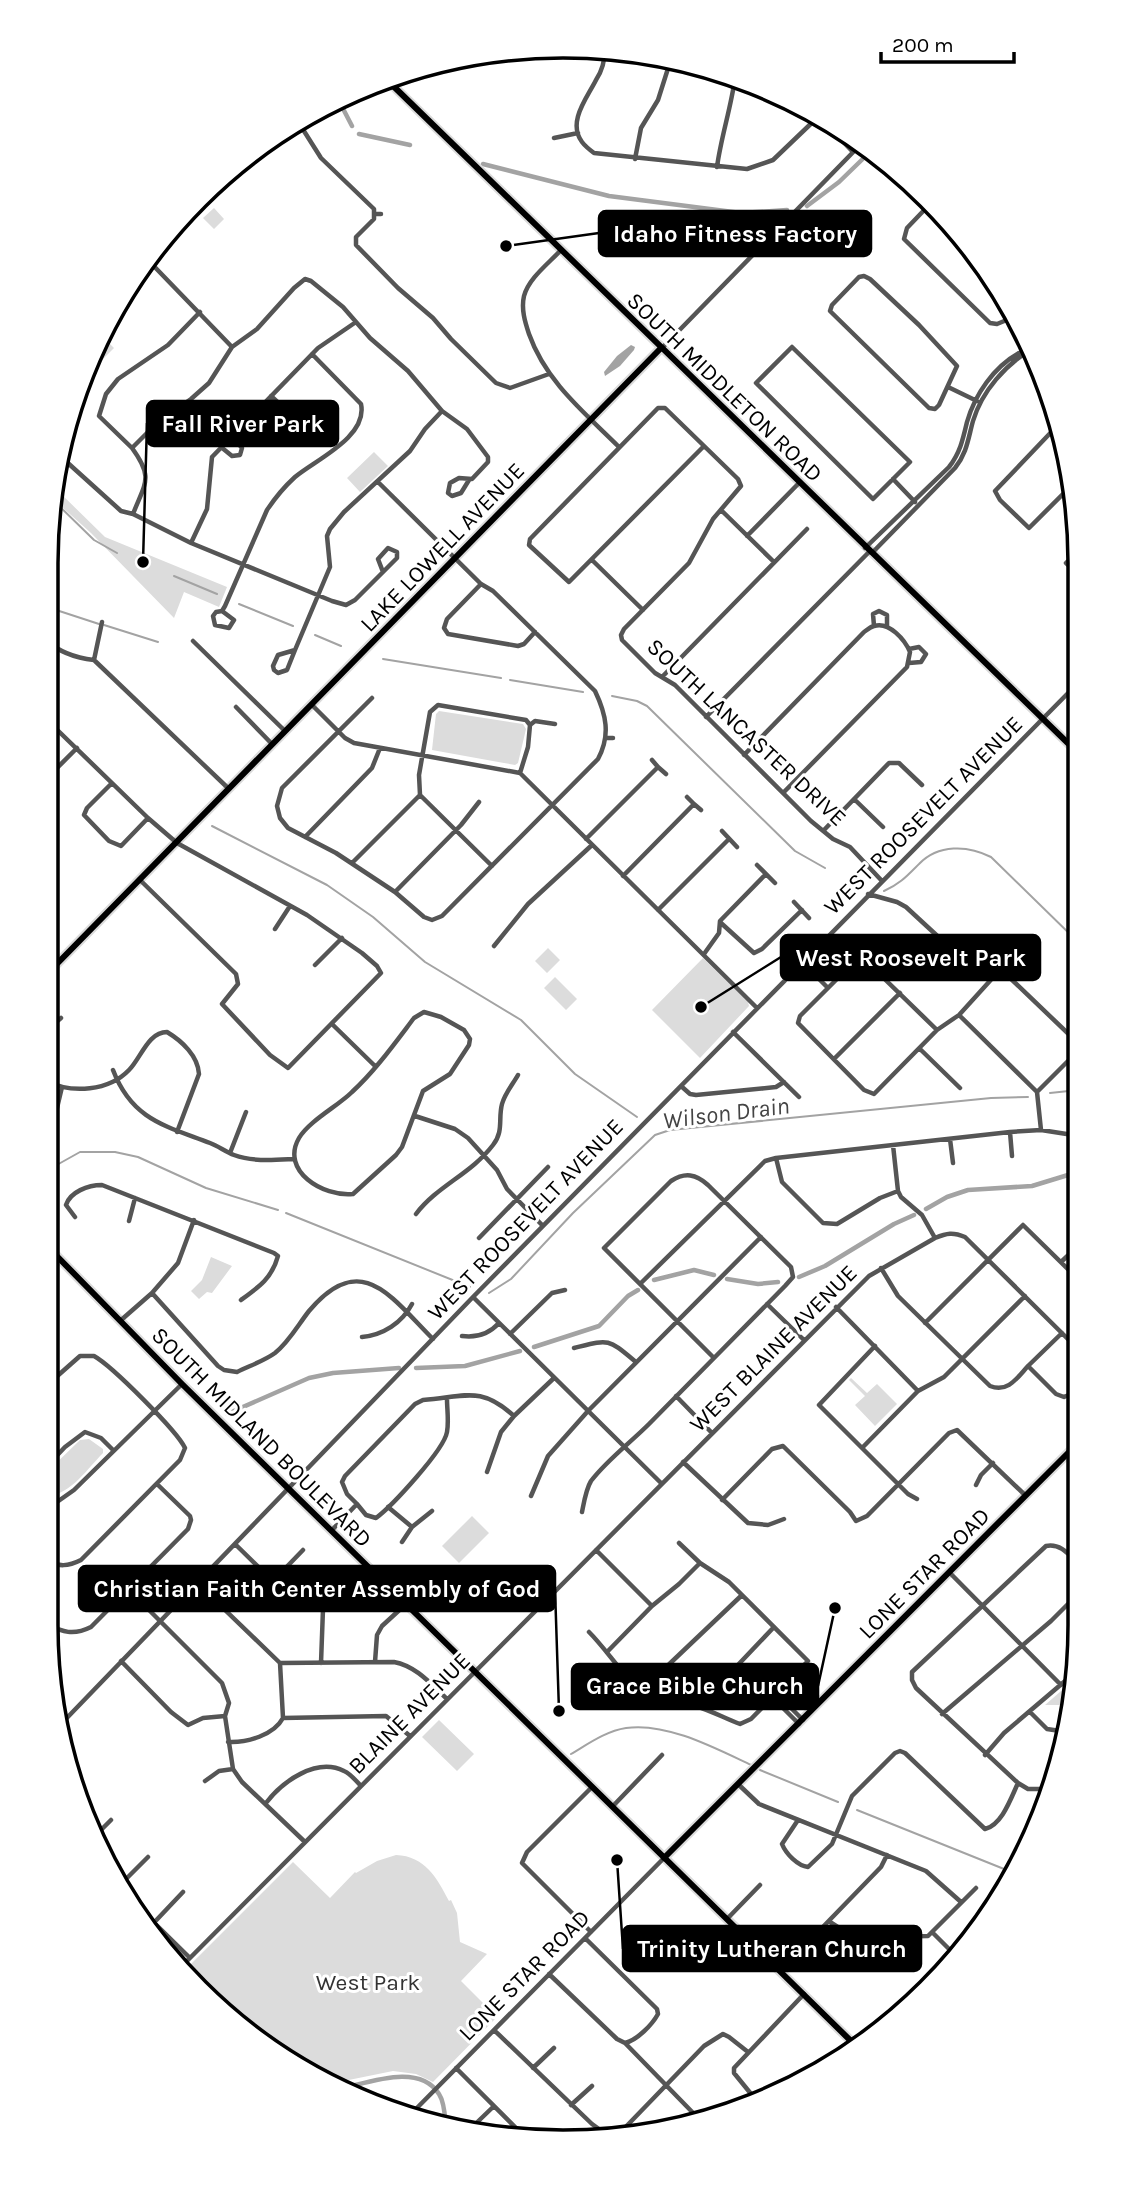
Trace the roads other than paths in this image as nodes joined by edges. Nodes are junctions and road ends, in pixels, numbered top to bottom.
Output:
1 (604, 60) edge
2 (668, 68) edge
3 (395, 87) edge
4 (734, 88) edge
5 (812, 123) edge
6 (303, 130) edge
7 (578, 133) junction
8 (554, 138) dead end
9 (844, 143) edge
10 (853, 152) joint
11 (635, 159) junction
12 (717, 167) junction
13 (924, 210) edge
14 (374, 214) junction
15 (381, 214) dead end
16 (349, 241) dead end
17 (356, 241) junction
18 (561, 250) junction
19 (154, 267) edge
20 (200, 312) junction
21 (1006, 320) edge
22 (356, 322) junction
23 (232, 348) junction
24 (661, 348) junction
25 (312, 354) junction
26 (1023, 354) edge
27 (549, 374) junction
28 (948, 387) junction
29 (271, 396) junction
30 (978, 402) junction
31 (284, 408) dead end
32 (442, 411) junction
33 (592, 419) junction
34 (1051, 433) edge
35 (232, 436) junction
36 (704, 446) junction
37 (221, 447) junction
38 (620, 447) junction
39 (132, 448) junction
40 (67, 463) edge
41 (893, 479) junction
42 (470, 480) junction
43 (378, 482) junction
44 (799, 483) junction
45 (1063, 494) edge
46 (917, 503) junction
47 (721, 510) junction
48 (132, 514) junction
49 (807, 529) dead end
50 (747, 536) junction
51 (191, 544) junction
52 (869, 551) junction
53 (455, 558) junction
54 (592, 560) junction
55 (774, 562) junction
56 (243, 564) junction
57 (383, 572) junction
58 (481, 584) junction
59 (318, 596) junction
60 (643, 610) junction
61 (222, 611) junction
62 (103, 622) dead end
63 (874, 626) junction
64 (887, 627) junction
65 (536, 632) junction
66 (193, 641) dead end
67 (58, 648) edge
68 (909, 649) junction
69 (295, 650) junction
70 (94, 660) junction
71 (909, 663) junction
72 (662, 677) junction
73 (1068, 693) edge
74 (372, 698) dead end
75 (312, 705) junction
76 (236, 707) dead end
77 (706, 717) junction
78 (1041, 720) junction
79 (530, 724) junction
80 (555, 724) dead end
81 (58, 730) edge
82 (338, 731) junction
83 (286, 732) junction
84 (605, 738) junction
85 (613, 738) dead end
86 (1068, 744) edge
87 (273, 745) junction
88 (77, 748) junction
89 (380, 748) junction
90 (744, 755) junction
91 (422, 756) junction
92 (652, 760) dead end
93 (58, 767) edge
94 (659, 767) junction
95 (520, 773) junction
96 (666, 774) dead end
97 (112, 783) junction
98 (922, 785) dead end
99 (229, 790) junction
100 (783, 793) junction
101 (420, 796) junction
102 (687, 797) dead end
103 (854, 799) junction
104 (479, 802) dead end
105 (694, 804) junction
106 (552, 805) junction
107 (701, 810) dead end
108 (148, 818) junction
109 (883, 827) dead end
110 (456, 830) junction
111 (824, 830) junction
112 (722, 831) dead end
113 (305, 837) junction
114 (586, 839) junction
115 (729, 839) junction
116 (177, 843) junction
117 (592, 845) junction
118 (737, 847) dead end
119 (352, 863) junction
120 (757, 865) dead end
121 (492, 866) junction
122 (766, 874) junction
123 (623, 876) junction
124 (140, 880) junction
125 (882, 881) junction
126 (775, 883) dead end
127 (395, 892) junction
128 (868, 894) junction
129 (793, 902) dead end
130 (290, 906) junction
131 (658, 910) junction
132 (802, 910) junction
133 (809, 918) dead end
134 (721, 923) junction
135 (275, 929) dead end
136 (342, 938) junction
137 (494, 946) dead end
138 (704, 955) junction
139 (802, 962) junction
140 (58, 963) edge
141 (315, 965) dead end
142 (998, 972) junction
143 (828, 988) junction
144 (900, 993) junction
145 (757, 1008) junction
146 (959, 1015) junction
147 (61, 1018) dead end
148 (58, 1021) edge
149 (333, 1025) junction
150 (937, 1030) junction
151 (733, 1032) junction
152 (1068, 1034) edge
153 (920, 1049) junction
154 (834, 1060) junction
155 (1068, 1061) edge
156 (375, 1066) junction
157 (113, 1070) dead end
158 (518, 1075) dead end
159 (117, 1080) junction
160 (784, 1082) junction
161 (681, 1085) junction
162 (58, 1086) edge
163 (62, 1087) junction
164 (960, 1088) dead end
165 (1037, 1093) junction
166 (799, 1097) dead end
167 (58, 1104) edge
168 (246, 1112) dead end
169 (415, 1116) junction
170 (1041, 1130) junction
171 (177, 1132) junction
172 (1010, 1132) junction
173 (1068, 1134) edge
174 (950, 1139) junction
175 (893, 1145) junction
176 (230, 1153) junction
177 (485, 1155) junction
178 (1012, 1156) dead end
179 (776, 1158) junction
180 (294, 1159) junction
181 (953, 1163) dead end
182 (548, 1167) dead end
183 (898, 1191) junction
184 (135, 1198) junction
185 (517, 1199) junction
186 (723, 1200) junction
187 (416, 1214) dead end
188 (75, 1217) dead end
189 (194, 1220) junction
190 (130, 1221) dead end
191 (543, 1226) junction
192 (761, 1237) junction
193 (479, 1238) dead end
194 (935, 1238) junction
195 (1068, 1255) edge
196 (58, 1257) edge
197 (988, 1259) junction
198 (1061, 1262) junction
199 (881, 1268) junction
200 (1068, 1269) edge
201 (640, 1284) junction
202 (565, 1290) dead end
203 (152, 1293) junction
204 (1025, 1296) junction
205 (473, 1297) junction
206 (241, 1300) dead end
207 (412, 1304) dead end
208 (767, 1304) junction
209 (836, 1307) junction
210 (407, 1312) junction
211 (120, 1321) junction
212 (677, 1321) junction
213 (925, 1322) junction
214 (499, 1323) junction
215 (1062, 1333) junction
216 (510, 1334) junction
217 (362, 1336) dead end
218 (462, 1336) dead end
219 (433, 1339) junction
220 (1068, 1339) edge
221 (804, 1340) junction
222 (875, 1346) junction
223 (574, 1348) dead end
224 (714, 1358) junction
225 (962, 1359) junction
226 (636, 1363) junction
227 (1028, 1366) junction
228 (58, 1374) edge
229 (554, 1378) junction
230 (182, 1384) junction
231 (918, 1391) junction
232 (676, 1396) junction
233 (1068, 1396) edge
234 (447, 1399) junction
235 (588, 1411) junction
236 (153, 1412) junction
237 (514, 1416) junction
238 (712, 1433) junction
239 (625, 1447) junction
240 (862, 1448) junction
241 (113, 1450) junction
242 (1068, 1453) edge
243 (58, 1454) edge
244 (683, 1462) junction
245 (993, 1463) junction
246 (487, 1472) dead end
247 (158, 1483) junction
248 (897, 1483) junction
249 (662, 1484) junction
250 (976, 1485) dead end
251 (288, 1487) junction
252 (1025, 1495) junction
253 (531, 1496) dead end
254 (918, 1499) dead end
255 (722, 1500) junction
256 (58, 1501) edge
257 (356, 1504) junction
258 (388, 1507) junction
259 (432, 1511) dead end
260 (582, 1512) dead end
261 (784, 1519) dead end
262 (412, 1527) junction
263 (332, 1530) junction
264 (402, 1542) dead end
265 (679, 1543) dead end
266 (235, 1544) junction
267 (303, 1550) dead end
268 (596, 1550) junction
269 (1068, 1554) edge
270 (699, 1563) junction
271 (58, 1566) edge
272 (367, 1566) junction
273 (949, 1572) junction
274 (273, 1581) junction
275 (197, 1583) junction
276 (128, 1589) junction
277 (742, 1595) junction
278 (1068, 1603) edge
279 (406, 1604) junction
280 (652, 1606) junction
281 (983, 1608) junction
282 (323, 1609) junction
283 (160, 1620) junction
284 (774, 1627) junction
285 (58, 1629) edge
286 (589, 1632) dead end
287 (1022, 1647) junction
288 (608, 1651) junction
289 (121, 1661) junction
290 (375, 1662) junction
291 (279, 1663) junction
292 (321, 1663) junction
293 (474, 1672) junction
294 (1065, 1681) edge
295 (1060, 1685) junction
296 (642, 1690) junction
297 (774, 1695) junction
298 (447, 1699) junction
299 (698, 1707) junction
300 (1030, 1712) junction
301 (942, 1714) junction
302 (225, 1716) junction
303 (284, 1718) junction
304 (66, 1719) edge
305 (801, 1722) junction
306 (1057, 1731) edge
307 (410, 1736) junction
308 (228, 1742) junction
309 (662, 1755) dead end
310 (985, 1755) junction
311 (233, 1769) junction
312 (205, 1781) dead end
313 (1018, 1783) junction
314 (739, 1785) junction
315 (361, 1786) junction
316 (593, 1786) junction
317 (1040, 1789) edge
318 (265, 1803) junction
319 (613, 1806) junction
320 (111, 1820) dead end
321 (798, 1820) junction
322 (101, 1830) edge
323 (836, 1836) junction
324 (305, 1842) junction
325 (887, 1855) junction
326 (148, 1857) dead end
327 (664, 1858) junction
328 (125, 1879) edge
329 (760, 1885) dead end
330 (976, 1888) dead end
331 (183, 1892) dead end
332 (961, 1902) junction
333 (727, 1919) junction
334 (154, 1922) edge
335 (830, 1922) junction
336 (155, 1923) edge
337 (591, 1932) junction
338 (932, 1932) junction
339 (585, 1938) junction
340 (950, 1950) edge
341 (763, 1954) junction
342 (190, 1958) junction
343 (186, 1962) edge
344 (549, 1975) junction
345 (804, 1994) junction
346 (494, 2030) junction
347 (851, 2040) edge
348 (625, 2043) junction
349 (554, 2048) dead end
350 (748, 2052) junction
351 (456, 2068) junction
352 (533, 2068) junction
353 (666, 2084) junction
354 (592, 2086) dead end
355 (751, 2094) edge
356 (571, 2105) junction
357 (493, 2107) junction
358 (417, 2108) edge
359 (693, 2113) edge
360 (476, 2123) edge
361 (626, 2126) edge
362 (515, 2128) edge
363 (600, 2129) edge

1 - 7 street
2 - 11 street
3 - 18 main road, SOUTH MIDDLETON ROAD
4 - 12 street
5 - 12 street
6 - 14 street
7 - 8 street
7 - 11 street
9 - 10 street
10 - 24 street, LAKE LOWELL AVENUE
11 - 12 street
13 - 21 street
14 - 15 street
14 - 17 street
16 - 17 street
17 - 27 street
18 - 24 main road, SOUTH MIDDLETON ROAD
18 - 27 street
19 - 20 street
20 - 23 street
20 - 39 street
22 - 23 street
22 - 25 street
22 - 32 street
23 - 39 street
24 - 33 main road, LAKE LOWELL AVENUE
24 - 44 main road, SOUTH MIDDLETON ROAD
25 - 29 street
25 - 56 street
26 - 30 street
27 - 33 street
28 - 28 street
28 - 30 street
29 - 31 street
29 - 35 street
30 - 46 street
32 - 42 street
32 - 43 street
33 - 38 street
33 - 53 main road, LAKE LOWELL AVENUE
34 - 45 street
35 - 37 street
35 - 37 street
36 - 38 street
36 - 47 street
36 - 54 street
37 - 51 street
38 - 54 street
39 - 48 street
40 - 48 street
41 - 41 street
41 - 46 street
42 - 42 street
43 - 53 street
43 - 59 street
44 - 50 street
44 - 52 main road, SOUTH MIDDLETON ROAD
46 - 52 street
47 - 50 street
47 - 60 street
48 - 51 street
49 - 55 street
50 - 55 street
51 - 56 street
52 - 77 street
52 - 78 main road, SOUTH MIDDLETON ROAD
53 - 58 street
53 - 75 main road, LAKE LOWELL AVENUE
54 - 60 street, SOUTH LANCASTER DRIVE
55 - 72 street
56 - 59 street
56 - 61 street
57 - 57 street
57 - 59 street
58 - 65 street
58 - 65 street
59 - 69 street
60 - 72 street, SOUTH LANCASTER DRIVE
61 - 61 street
62 - 70 street
63 - 64 street
63 - 64 street
63 - 90 street
64 - 68 street
65 - 84 street
66 - 83 street
67 - 70 street
68 - 71 street
68 - 71 street
69 - 69 street
70 - 99 street
71 - 100 street
72 - 77 street, SOUTH LANCASTER DRIVE
73 - 78 street, WEST ROOSEVELT AVENUE
74 - 82 street
75 - 82 street
75 - 83 main road, LAKE LOWELL AVENUE
76 - 87 street
77 - 90 street, SOUTH LANCASTER DRIVE
78 - 86 main road, SOUTH MIDDLETON ROAD
78 - 125 street, WEST ROOSEVELT AVENUE
79 - 80 street
79 - 91 street
79 - 95 street
81 - 88 street
82 - 89 street
82 - 113 street
83 - 87 main road, LAKE LOWELL AVENUE
84 - 85 street
84 - 106 street
87 - 99 main road, LAKE LOWELL AVENUE
88 - 93 street
88 - 97 street
89 - 91 street
89 - 113 street
90 - 100 street, SOUTH LANCASTER DRIVE
91 - 95 street
91 - 101 street
92 - 94 street
94 - 96 street
94 - 114 street
95 - 106 street
97 - 108 street
97 - 108 street
98 - 103 street
99 - 116 main road, LAKE LOWELL AVENUE
100 - 111 street, SOUTH LANCASTER DRIVE
101 - 110 street
101 - 119 street
102 - 105 street
103 - 109 street
103 - 111 street
104 - 110 street
105 - 107 street
105 - 123 street
106 - 114 street
106 - 121 street
108 - 116 street
110 - 121 street
110 - 127 street
111 - 125 street, SOUTH LANCASTER DRIVE
112 - 115 street
113 - 119 street
114 - 117 street
115 - 118 street
115 - 131 street
116 - 124 main road, LAKE LOWELL AVENUE
116 - 130 street
117 - 123 street
117 - 137 street
119 - 127 street
120 - 122 street
121 - 127 street
122 - 126 street
122 - 134 street
123 - 131 street
124 - 140 main road, LAKE LOWELL AVENUE
124 - 149 street
125 - 128 street, WEST ROOSEVELT AVENUE
128 - 139 street, WEST ROOSEVELT AVENUE
128 - 142 street
129 - 132 street
130 - 135 street
130 - 136 street
131 - 138 street
132 - 133 street
132 - 134 street
134 - 138 street
136 - 141 street
136 - 149 street
138 - 145 street
139 - 143 street
139 - 145 street, WEST ROOSEVELT AVENUE
142 - 146 street
142 - 152 street
143 - 144 street
143 - 154 street
144 - 150 street
144 - 154 street
145 - 151 street, WEST ROOSEVELT AVENUE
146 - 150 street
146 - 165 street
147 - 148 street
149 - 156 street
150 - 153 street
151 - 160 street
151 - 161 street, WEST ROOSEVELT AVENUE
153 - 154 street
153 - 164 street
155 - 165 street
156 - 169 street
156 - 180 street
157 - 159 street
158 - 177 street
159 - 163 street
159 - 171 street
159 - 171 street
160 - 161 street
160 - 166 street
161 - 191 street, WEST ROOSEVELT AVENUE
162 - 163 street
163 - 167 street
165 - 170 street
168 - 176 street
169 - 177 street
169 - 180 street
170 - 172 street
170 - 173 street
171 - 176 street
172 - 174 street
172 - 178 street
174 - 175 street
174 - 181 street
175 - 179 street
175 - 183 street
176 - 180 street
177 - 185 street
177 - 187 street
179 - 183 street
179 - 186 street
182 - 185 street
183 - 194 street
184 - 188 street
184 - 189 street
184 - 190 street
185 - 191 street
185 - 193 street
186 - 192 street
186 - 201 street
186 - 201 street
189 - 203 street
189 - 206 street
191 - 205 street, WEST ROOSEVELT AVENUE
192 - 208 street
192 - 212 street
194 - 197 street, WEST BLAINE AVENUE
194 - 199 street, WEST BLAINE AVENUE
195 - 198 street
196 - 211 main road, SOUTH MIDLAND BOULEVARD
197 - 198 street
197 - 204 street
197 - 213 street
198 - 200 street
199 - 209 street, WEST BLAINE AVENUE
199 - 213 street
201 - 212 street
202 - 216 street
203 - 210 street
203 - 211 street
204 - 215 street
204 - 225 street
205 - 214 street
205 - 219 street, WEST ROOSEVELT AVENUE
207 - 210 street
208 - 221 street
208 - 224 street
209 - 221 street, WEST BLAINE AVENUE
209 - 222 street
210 - 217 street
210 - 219 street
211 - 230 main road, SOUTH MIDLAND BOULEVARD
212 - 224 street
212 - 226 street
213 - 225 street
214 - 216 street
214 - 218 street
215 - 220 street
215 - 227 street
216 - 229 street
219 - 251 street, WEST ROOSEVELT AVENUE
221 - 238 street, WEST BLAINE AVENUE
222 - 231 street
222 - 240 street
223 - 226 street
224 - 232 street
225 - 227 street
225 - 231 street
226 - 235 street
227 - 233 street
228 - 236 street
229 - 235 street
229 - 237 street
230 - 236 street
230 - 251 main road, SOUTH MIDLAND BOULEVARD
231 - 240 street
232 - 238 street
232 - 239 street
234 - 237 street
234 - 257 street
234 - 258 street
235 - 239 street
235 - 253 street
236 - 241 street
236 - 247 street
237 - 246 street
238 - 244 street, WEST BLAINE AVENUE
239 - 249 street
239 - 260 street
240 - 248 street
241 - 243 street
241 - 256 street
242 - 252 main road, LONE STAR ROAD
244 - 249 street, WEST BLAINE AVENUE
244 - 255 street
245 - 248 street
245 - 250 street
245 - 252 street
247 - 271 street
247 - 276 street
248 - 254 street
248 - 255 street
249 - 268 street, BLAINE AVENUE
251 - 263 main road, SOUTH MIDLAND BOULEVARD
251 - 266 street, WEST ROOSEVELT AVENUE
252 - 273 main road, LONE STAR ROAD
255 - 261 street
257 - 258 street
257 - 263 street
258 - 262 street
259 - 262 street
262 - 264 street
263 - 272 main road, SOUTH MIDLAND BOULEVARD
265 - 270 street
266 - 274 street
266 - 275 street, WEST ROOSEVELT AVENUE
267 - 274 street
268 - 280 street
268 - 293 street, BLAINE AVENUE
269 - 281 street
270 - 277 street
270 - 280 street
272 - 279 main road, SOUTH MIDLAND BOULEVARD
272 - 282 street
273 - 281 street
273 - 305 main road, LONE STAR ROAD
274 - 282 street
275 - 283 street, WEST ROOSEVELT AVENUE
275 - 291 street
276 - 283 street
276 - 285 street
277 - 284 street
277 - 296 street
278 - 287 street
279 - 290 street
279 - 293 main road, SOUTH MIDLAND BOULEVARD
280 - 288 street
281 - 287 street
281 - 301 street
282 - 292 street
283 - 289 street, WEST ROOSEVELT AVENUE
283 - 302 street
284 - 297 street
284 - 299 street
286 - 288 street
287 - 295 street
287 - 301 street
288 - 296 street
289 - 302 street
289 - 304 street, WEST ROOSEVELT AVENUE
290 - 292 street
290 - 298 street
291 - 292 street
291 - 303 street
293 - 298 street, BLAINE AVENUE
293 - 316 main road, SOUTH MIDLAND BOULEVARD
294 - 295 street
295 - 300 street
296 - 299 street
297 - 299 street
297 - 305 street
298 - 307 street, BLAINE AVENUE
300 - 306 street
300 - 310 street
301 - 310 street
302 - 308 street
303 - 307 street
303 - 308 street
305 - 314 main road, LONE STAR ROAD
307 - 315 street, BLAINE AVENUE
308 - 311 street
309 - 319 street
310 - 313 street
311 - 312 street
311 - 318 street
313 - 317 street
313 - 323 street
314 - 321 street
314 - 327 main road, LONE STAR ROAD
315 - 318 street
315 - 324 street, BLAINE AVENUE
316 - 319 main road, SOUTH MIDLAND BOULEVARD
316 - 337 street
318 - 324 street
319 - 327 main road, SOUTH MIDLAND BOULEVARD
320 - 322 street
321 - 323 street
321 - 323 street
323 - 325 street
324 - 342 street, BLAINE AVENUE
325 - 332 street
325 - 335 street
326 - 328 street
327 - 333 main road, SOUTH MIDLAND BOULEVARD
327 - 337 street, LONE STAR ROAD
329 - 333 street
330 - 332 street
331 - 334 street
332 - 338 street
333 - 341 main road, SOUTH MIDLAND BOULEVARD
335 - 338 street
335 - 341 street
336 - 342 street
337 - 339 street, LONE STAR ROAD
338 - 340 street
339 - 344 street, LONE STAR ROAD
339 - 348 street
341 - 345 main road, SOUTH MIDLAND BOULEVARD
342 - 343 street, BLAINE AVENUE
344 - 346 street, LONE STAR ROAD
344 - 348 street
345 - 347 main road, SOUTH MIDLAND BOULEVARD
345 - 350 street
346 - 351 street, LONE STAR ROAD
346 - 352 street
348 - 353 street
349 - 352 street
350 - 353 street
350 - 355 street
351 - 357 street
351 - 358 street, LONE STAR ROAD
352 - 356 street
353 - 359 street
353 - 361 street
354 - 356 street
356 - 363 street
357 - 360 street
357 - 362 street

